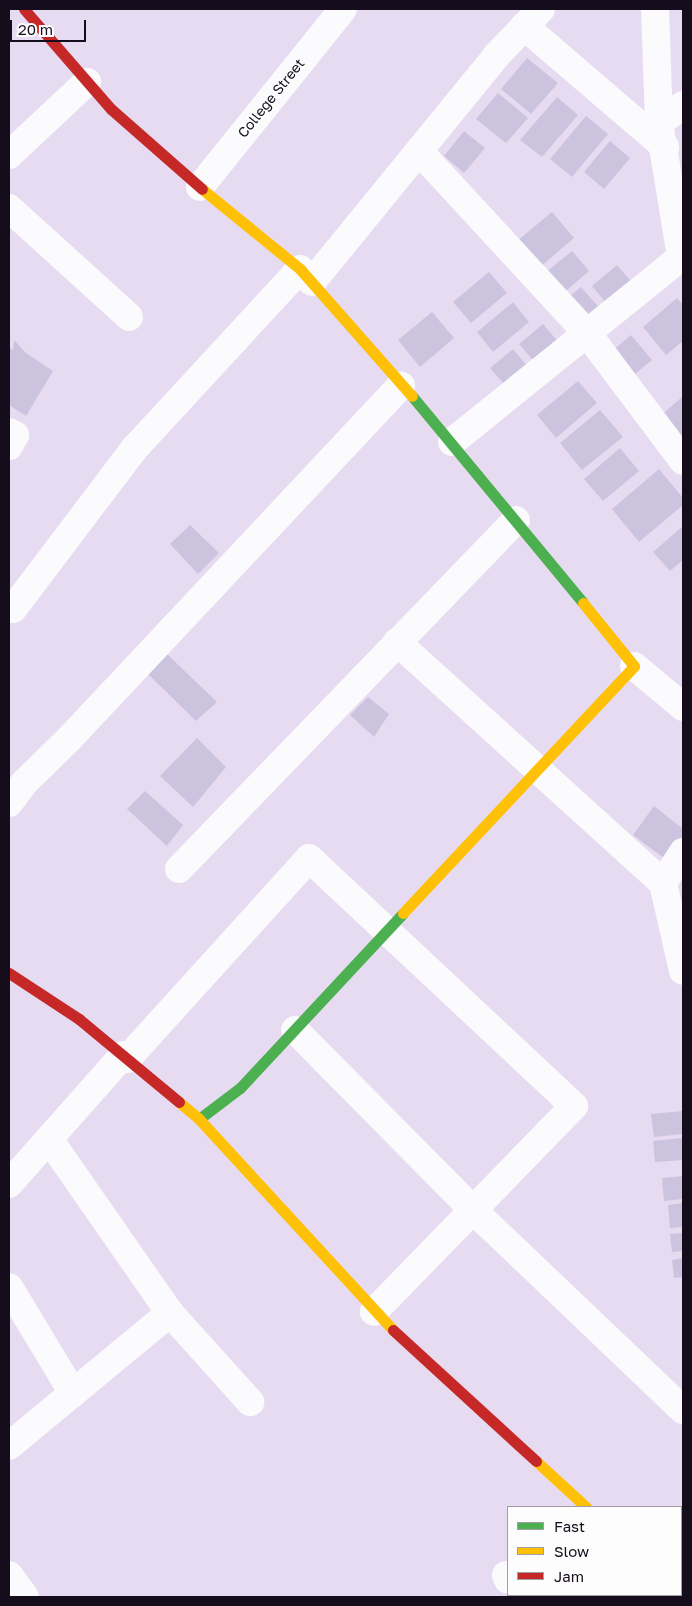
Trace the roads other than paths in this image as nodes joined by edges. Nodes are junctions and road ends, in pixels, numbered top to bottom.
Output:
1 (24, 9) edge
2 (343, 9) edge
3 (655, 9) edge
4 (533, 18) edge
5 (87, 82) junction
6 (672, 123) edge
7 (419, 151) junction
8 (9, 155) edge
9 (200, 187) junction
10 (9, 208) edge
11 (682, 258) edge
12 (306, 276) junction
13 (128, 317) dead end
14 (588, 333) junction
15 (401, 385) junction
16 (9, 432) edge
17 (452, 442) junction
18 (9, 446) edge
19 (683, 461) edge
20 (516, 520) junction
21 (9, 607) edge
22 (397, 642) junction
23 (634, 666) junction
24 (683, 707) edge
25 (539, 768) junction
26 (9, 804) edge
27 (683, 852) edge
28 (179, 869) dead end
29 (664, 883) junction
30 (388, 930) junction
31 (683, 971) edge
32 (9, 973) edge
33 (295, 1030) junction
34 (125, 1057) junction
35 (199, 1119) junction
36 (49, 1138) junction
37 (9, 1184) edge
38 (474, 1210) junction
39 (9, 1287) edge
40 (374, 1312) junction
41 (170, 1313) junction
42 (73, 1393) junction
43 (250, 1402) dead end
44 (683, 1410) edge
45 (9, 1446) edge
46 (585, 1506) edge
47 (9, 1575) edge
48 (25, 1597) edge

1 - 5 street
2 - 9 street, College Street
3 - 6 street
4 - 6 street
4 - 7 street
5 - 8 street
5 - 9 street
6 - 11 street
7 - 12 street
7 - 14 street
9 - 12 street
10 - 13 street
11 - 14 street
12 - 15 street
12 - 21 street
14 - 17 street
14 - 19 street
15 - 17 street
15 - 26 street
16 - 18 street
17 - 20 street
20 - 22 street
20 - 23 street
22 - 25 street
22 - 28 street
23 - 24 street
23 - 25 street
25 - 29 street
25 - 30 street
27 - 29 street
29 - 31 street
30 - 33 street
30 - 34 street
30 - 38 street
32 - 34 street
33 - 35 street
33 - 38 street
34 - 35 street
34 - 36 street
35 - 40 street
36 - 37 street
36 - 41 street
38 - 40 street
38 - 44 street
39 - 42 street
40 - 46 street
41 - 42 street
41 - 43 street
42 - 45 street
47 - 48 street

